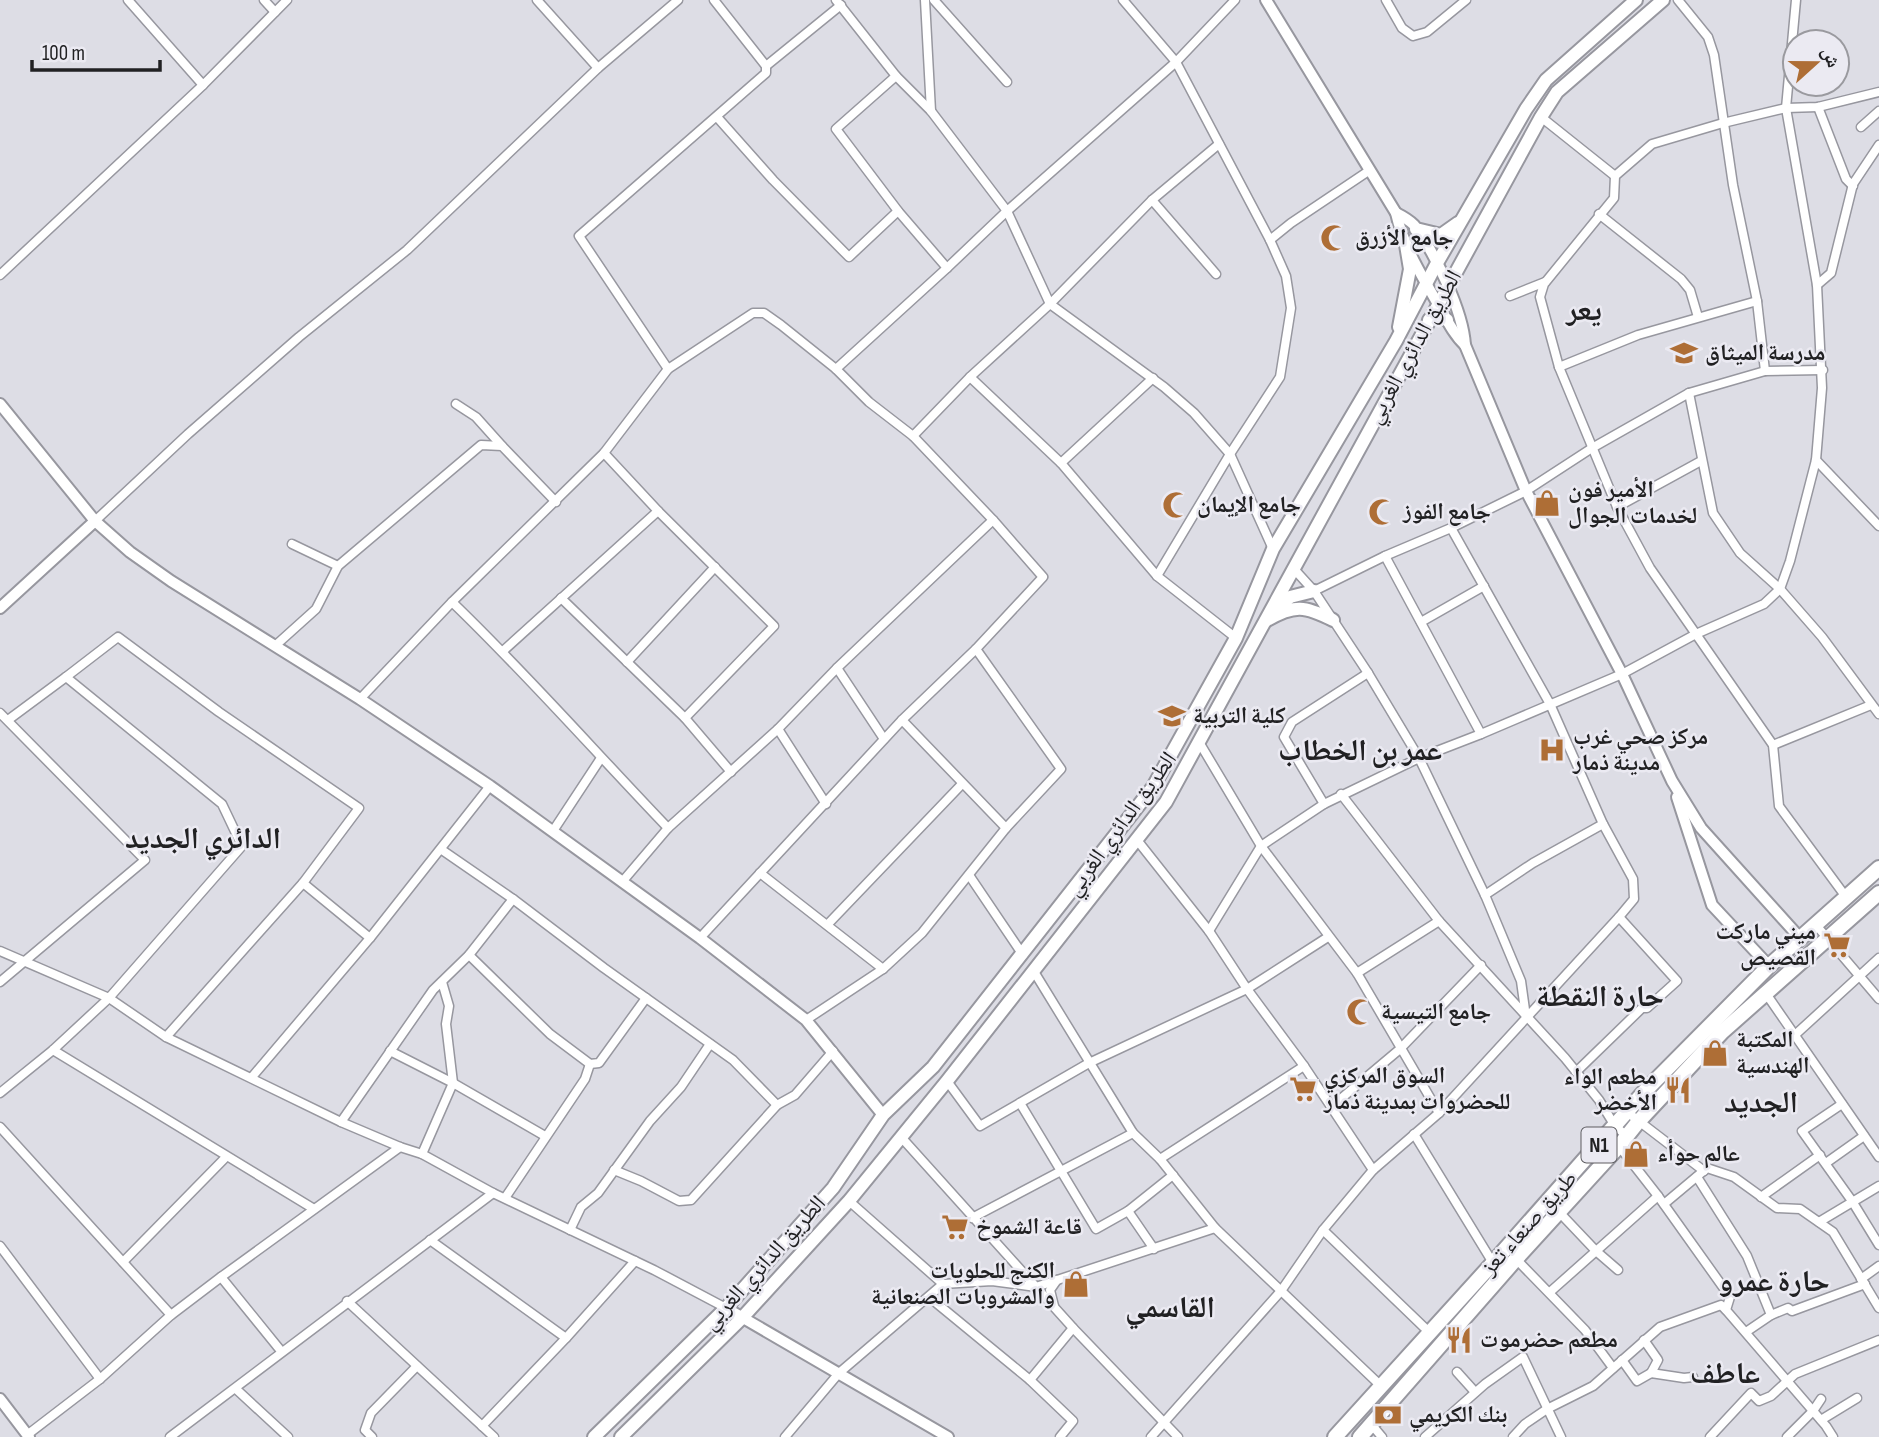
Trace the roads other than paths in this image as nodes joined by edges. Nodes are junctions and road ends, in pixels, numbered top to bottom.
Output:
1 (128, 0) edge
2 (264, 0) edge
3 (287, 0) edge
4 (537, 0) edge
5 (678, 0) edge
6 (715, 0) edge
7 (925, 0) edge
8 (934, 0) edge
9 (1123, 0) edge
10 (1236, 0) edge
11 (1266, 0) edge
12 (1386, 0) edge
13 (1466, 0) edge
14 (1636, 0) edge
15 (1662, 0) edge
16 (1678, 0) edge
17 (1796, 0) edge
18 (838, 2) edge
19 (275, 12) junction
20 (1176, 62) junction
21 (766, 66) junction
22 (598, 68) junction
23 (896, 76) junction
24 (1007, 82) dead end
25 (203, 85) junction
26 (1879, 92) edge
27 (1818, 107) junction
28 (1786, 108) junction
29 (931, 111) junction
30 (1879, 111) edge
31 (717, 117) junction
32 (1541, 117) junction
33 (1723, 123) junction
34 (1861, 127) dead end
35 (1219, 144) junction
36 (1879, 145) edge
37 (1370, 170) junction
38 (1615, 176) junction
39 (1853, 186) junction
40 (1152, 200) junction
41 (898, 211) junction
42 (1007, 211) junction
43 (1396, 213) junction
44 (1599, 214) junction
45 (1461, 221) junction
46 (1416, 229) junction
47 (1270, 240) junction
48 (1406, 245) junction
49 (1437, 263) junction
50 (947, 268) junction
51 (1216, 274) dead end
52 (0, 275) edge
53 (1545, 282) junction
54 (1426, 285) junction
55 (1817, 285) junction
56 (1447, 286) junction
57 (1510, 296) dead end
58 (1757, 301) junction
59 (1437, 303) junction
60 (1050, 304) junction
61 (1698, 317) junction
62 (1429, 320) junction
63 (1447, 320) junction
64 (1396, 341) junction
65 (1465, 345) junction
66 (1559, 367) junction
67 (668, 369) junction
68 (836, 369) junction
69 (1823, 370) junction
70 (1765, 371) junction
71 (970, 377) junction
72 (1153, 378) junction
73 (1689, 393) junction
74 (0, 404) edge
75 (456, 404) dead end
76 (913, 436) junction
77 (502, 446) junction
78 (1592, 448) junction
79 (604, 453) junction
80 (1230, 454) junction
81 (1816, 460) junction
82 (1701, 461) junction
83 (1061, 463) junction
84 (1525, 491) junction
85 (556, 502) junction
86 (1617, 507) junction
87 (658, 511) junction
88 (993, 520) junction
89 (95, 521) junction
90 (1879, 526) edge
91 (1451, 528) junction
92 (292, 544) dead end
93 (1273, 549) junction
94 (1385, 556) junction
95 (338, 566) junction
96 (715, 567) junction
97 (1294, 569) junction
98 (1157, 576) junction
99 (1484, 586) junction
100 (1780, 589) junction
101 (1314, 592) junction
102 (561, 598) junction
103 (452, 602) junction
104 (0, 608) edge
105 (1267, 620) junction
106 (1333, 620) junction
107 (1421, 622) junction
108 (1696, 634) junction
109 (1236, 638) junction
110 (276, 645) junction
111 (976, 649) junction
112 (503, 651) junction
113 (627, 662) junction
114 (837, 668) junction
115 (1368, 673) junction
116 (1622, 674) junction
117 (66, 677) junction
118 (360, 699) junction
119 (1550, 704) junction
120 (1871, 705) junction
121 (0, 713) edge
122 (1879, 714) edge
123 (685, 718) junction
124 (8, 720) junction
125 (902, 720) junction
126 (1188, 727) junction
127 (778, 729) junction
128 (1481, 734) junction
129 (884, 739) junction
130 (1199, 743) junction
131 (1773, 746) junction
132 (601, 758) junction
133 (1419, 758) junction
134 (731, 772) junction
135 (1672, 781) junction
136 (962, 784) junction
137 (490, 786) junction
138 (1342, 794) junction
139 (825, 804) junction
140 (1324, 804) junction
141 (1604, 824) junction
142 (668, 828) junction
143 (1006, 828) junction
144 (553, 831) junction
145 (1138, 840) junction
146 (1261, 846) junction
147 (442, 850) junction
148 (1879, 868) edge
149 (760, 873) junction
150 (969, 875) junction
151 (622, 882) junction
152 (303, 883) junction
153 (1879, 893) edge
154 (1485, 895) junction
155 (1846, 897) junction
156 (513, 899) junction
157 (1619, 917) junction
158 (1439, 921) junction
159 (828, 925) junction
160 (1816, 925) junction
161 (1209, 931) junction
162 (1328, 937) junction
163 (370, 938) junction
164 (700, 938) junction
165 (1801, 939) junction
166 (1828, 940) junction
167 (0, 951) edge
168 (469, 955) junction
169 (1023, 955) junction
170 (1879, 958) edge
171 (23, 962) junction
172 (1481, 965) junction
173 (1769, 966) junction
174 (883, 969) junction
175 (1033, 970) junction
176 (1357, 973) junction
177 (1859, 976) junction
178 (0, 982) edge
179 (442, 982) junction
180 (1247, 989) junction
181 (1767, 995) junction
182 (109, 998) junction
183 (646, 998) junction
184 (1879, 999) edge
185 (1526, 1017) junction
186 (806, 1020) junction
187 (1796, 1034) junction
188 (166, 1037) junction
189 (710, 1044) junction
190 (1400, 1049) junction
191 (52, 1050) junction
192 (834, 1051) junction
193 (390, 1052) junction
194 (1089, 1063) junction
195 (590, 1065) junction
196 (1304, 1066) junction
197 (1576, 1072) junction
198 (252, 1077) junction
199 (947, 1081) junction
200 (453, 1083) junction
201 (0, 1093) edge
202 (1020, 1103) junction
203 (1842, 1104) junction
204 (777, 1105) junction
205 (1331, 1107) junction
206 (1439, 1113) junction
207 (883, 1115) junction
208 (1632, 1117) junction
209 (341, 1122) junction
210 (0, 1127) edge
211 (1133, 1133) junction
212 (1414, 1135) junction
213 (545, 1136) junction
214 (1617, 1136) junction
215 (1864, 1136) junction
216 (1879, 1136) edge
217 (901, 1137) junction
218 (1870, 1144) junction
219 (400, 1147) junction
220 (422, 1154) junction
221 (226, 1157) junction
222 (1879, 1157) edge
223 (1160, 1159) junction
224 (1823, 1159) junction
225 (614, 1170) junction
226 (1373, 1170) junction
227 (1059, 1171) junction
228 (1700, 1174) junction
229 (1172, 1175) junction
230 (1879, 1186) edge
231 (833, 1188) junction
232 (494, 1193) junction
233 (1658, 1196) junction
234 (1761, 1197) junction
235 (505, 1198) junction
236 (849, 1201) junction
237 (1852, 1201) junction
238 (1664, 1204) junction
239 (314, 1209) junction
240 (1128, 1211) junction
241 (1559, 1212) junction
242 (972, 1218) junction
243 (1819, 1222) junction
244 (1215, 1228) junction
245 (570, 1230) junction
246 (1323, 1230) junction
247 (430, 1240) junction
248 (1879, 1245) edge
249 (0, 1246) edge
250 (1154, 1249) junction
251 (1595, 1251) junction
252 (1516, 1259) junction
253 (635, 1261) junction
254 (123, 1262) junction
255 (1493, 1264) junction
256 (1879, 1266) edge
257 (1618, 1270) dead end
258 (220, 1277) junction
259 (1057, 1280) junction
260 (1863, 1282) junction
261 (943, 1284) junction
262 (1036, 1287) junction
263 (1281, 1291) junction
264 (1550, 1292) junction
265 (929, 1297) junction
266 (347, 1301) junction
267 (726, 1308) junction
268 (1055, 1308) junction
269 (1879, 1308) edge
270 (1727, 1310) junction
271 (171, 1315) junction
272 (1771, 1315) junction
273 (742, 1318) junction
274 (1073, 1328) junction
275 (1746, 1332) junction
276 (1430, 1333) junction
277 (566, 1338) junction
278 (1644, 1340) junction
279 (1879, 1340) edge
280 (281, 1351) junction
281 (1622, 1360) junction
282 (417, 1367) junction
283 (1613, 1368) junction
284 (1457, 1372) dead end
285 (839, 1373) junction
286 (1651, 1373) junction
287 (1693, 1377) dead end
288 (100, 1378) junction
289 (1787, 1379) junction
290 (1030, 1380) junction
291 (1381, 1386) junction
292 (236, 1389) junction
293 (1475, 1392) junction
294 (1857, 1398) dead end
295 (0, 1399) edge
296 (1821, 1399) dead end
297 (1548, 1409) junction
298 (1813, 1411) junction
299 (1821, 1420) junction
300 (1164, 1422) junction
301 (1371, 1424) junction
302 (482, 1426) junction
303 (28, 1436) edge
304 (170, 1437) edge
305 (288, 1437) edge
306 (372, 1437) edge
307 (494, 1437) edge
308 (594, 1437) edge
309 (621, 1437) edge
310 (785, 1437) edge
311 (948, 1437) edge
312 (1060, 1437) edge
313 (1151, 1437) edge
314 (1178, 1437) edge
315 (1335, 1437) edge
316 (1360, 1437) edge
317 (1382, 1437) edge
318 (1425, 1437) edge
319 (1513, 1437) edge
320 (1561, 1437) edge
321 (1710, 1437) edge
322 (1787, 1437) edge
323 (1833, 1437) edge

1 - 25 street
2 - 19 street
3 - 19 street
4 - 22 street
5 - 22 street
6 - 21 street
7 - 29 street
8 - 24 street
9 - 20 street
10 - 20 street
11 - 37 street
12 - 13 street
14 - 45 main road, الطريق الدائري الغربي
15 - 32 main road, الطريق الدائري الغربي
16 - 33 street
17 - 28 street
18 - 21 street
18 - 23 street
19 - 25 street
20 - 35 street
20 - 42 street
21 - 31 street
22 - 89 street
23 - 29 street
23 - 41 street
25 - 52 street
26 - 27 street
27 - 28 street
27 - 39 street
28 - 33 street
28 - 55 street
29 - 42 street
30 - 34 street
31 - 41 street
31 - 67 street
32 - 38 street
32 - 56 main road, الطريق الدائري الغربي
33 - 38 street
33 - 58 street
35 - 40 street
35 - 47 street
36 - 39 street
37 - 43 street
37 - 47 street
38 - 44 street
39 - 55 street
40 - 51 street
40 - 60 street
41 - 50 street
42 - 50 street
42 - 60 street
43 - 46 street
43 - 48 street
44 - 53 street
44 - 61 street
45 - 46 main road
45 - 49 main road, الطريق الدائري الغربي
46 - 49 street
47 - 80 street
48 - 54 street
48 - 64 main road
49 - 54 main road, الطريق الدائري الغربي
49 - 56 street
50 - 68 street
53 - 57 street
53 - 66 street
54 - 59 street
54 - 64 main road, الطريق الدائري الغربي
55 - 69 street
56 - 59 main road, الطريق الدائري الغربي
56 - 65 street
58 - 61 street
58 - 70 street
59 - 62 main road, الطريق الدائري الغربي
59 - 63 street
60 - 71 street
60 - 72 street
61 - 66 street
62 - 63 main road
62 - 97 main road, الطريق الدائري الغربي
63 - 65 street
64 - 93 main road, الطريق الدائري الغربي
65 - 84 street
66 - 78 street
67 - 68 street
67 - 79 street
68 - 76 street
69 - 70 street
69 - 81 street
70 - 73 street
71 - 76 street
71 - 83 street
72 - 80 street
72 - 83 street
73 - 78 street
73 - 82 street
74 - 89 street
75 - 77 street
76 - 88 street
77 - 85 street
77 - 95 street
78 - 84 street
78 - 86 street
79 - 85 street
79 - 87 street
80 - 93 street
80 - 98 street
81 - 90 street
81 - 100 street
82 - 86 street
82 - 100 street
83 - 98 street
84 - 91 street
84 - 116 street
85 - 103 street
86 - 108 street
87 - 96 street
87 - 102 street
88 - 111 street
88 - 114 street
89 - 104 street
89 - 110 street
91 - 94 street
91 - 99 street
92 - 95 street
93 - 109 main road, الطريق الدائري الغربي
94 - 101 street
94 - 107 street
95 - 110 street
96 - 113 street
96 - 123 street
97 - 101 street
97 - 105 main road, الطريق الدائري الغربي
98 - 109 street
99 - 107 street
99 - 119 street
100 - 108 street
100 - 120 street
101 - 105 main road
101 - 106 street
102 - 112 street
102 - 113 street
103 - 112 street
103 - 118 street
105 - 106 main road
105 - 130 main road, الطريق الدائري الغربي
106 - 115 street
107 - 128 street
108 - 116 street
108 - 131 street
109 - 126 main road, الطريق الدائري الغربي
110 - 118 street
111 - 125 street
111 - 143 street
112 - 132 street
113 - 123 street
114 - 127 street
114 - 129 street
115 - 133 street
115 - 140 street
116 - 119 street
116 - 135 street
117 - 124 street
117 - 152 street
117 - 182 street
118 - 137 street
119 - 128 street
119 - 141 street
120 - 122 street
120 - 131 street
121 - 124 street
123 - 134 street
124 - 171 street
125 - 129 street
125 - 136 street
126 - 130 main road
126 - 169 main road, الطريق الدائري الغربي
127 - 134 street
127 - 139 street
128 - 133 street
129 - 139 street
130 - 145 main road, الطريق الدائري الغربي
130 - 146 street
131 - 155 street
132 - 142 street
132 - 144 street
133 - 138 street
133 - 154 street
134 - 142 street
135 - 165 street
135 - 173 street
136 - 143 street
136 - 159 street
137 - 144 street
137 - 147 street
138 - 140 street
138 - 158 street
139 - 149 street
140 - 146 street
141 - 154 street
141 - 157 street
142 - 151 street
143 - 150 street
144 - 151 street
145 - 161 street
145 - 175 main road, الطريق الدائري الغربي
146 - 161 street
146 - 162 street
147 - 156 street
147 - 163 street
148 - 155 highway, طريق صنعاء تعز / N1
149 - 159 street
149 - 164 street
150 - 169 street
150 - 174 street
151 - 164 street
152 - 163 street
152 - 188 street
153 - 166 highway, طريق صنعاء تعز / N1
154 - 185 street
155 - 160 highway, طريق صنعاء تعز / N1
156 - 168 street
156 - 183 street
157 - 185 street
157 - 197 street
158 - 172 street
158 - 176 street
159 - 174 street
160 - 165 highway, طريق صنعاء تعز / N1
160 - 166 street
161 - 180 street
162 - 176 street
162 - 180 street
163 - 198 street
164 - 186 street
165 - 173 highway, طريق صنعاء تعز / N1
166 - 177 street
166 - 181 highway, طريق صنعاء تعز / N1
167 - 171 street
168 - 179 street
168 - 195 street
169 - 175 main road
169 - 207 main road, الطريق الدائري الغربي
170 - 177 street
171 - 178 street
171 - 182 street
172 - 185 street
172 - 190 street
173 - 208 highway, طريق صنعاء تعز / N1
174 - 186 street
175 - 194 street
175 - 199 main road, الطريق الدائري الغربي
176 - 190 street
177 - 184 street
177 - 187 street
179 - 193 street
179 - 200 street
180 - 194 street
180 - 196 street
181 - 187 street
181 - 208 highway, طريق صنعاء تعز / N1
182 - 188 street
182 - 191 street
183 - 189 street
183 - 195 street
185 - 197 street
185 - 206 street
186 - 192 street
187 - 203 street
188 - 198 street
189 - 204 street
189 - 225 street
190 - 205 street
190 - 206 street
191 - 201 street
191 - 221 street
192 - 204 street
192 - 207 street
193 - 200 street
193 - 209 street
194 - 202 street
194 - 211 street
195 - 213 street
196 - 205 street
196 - 223 street
197 - 214 street
198 - 209 street
199 - 202 street
199 - 217 main road, الطريق الدائري الغربي
200 - 213 street
200 - 220 street
202 - 227 street
203 - 215 street
203 - 224 street
204 - 225 street
205 - 226 street
206 - 212 street
207 - 231 main road, الطريق الدائري الغربي
208 - 214 highway, طريق صنعاء تعز / N1
208 - 228 street
209 - 219 street
210 - 254 street
211 - 223 street
211 - 227 street
212 - 226 street
212 - 255 street
213 - 235 street
214 - 233 street
214 - 241 highway, طريق صنعاء تعز / N1
214 - 255 highway, طريق صنعاء تعز / N1
215 - 218 street
215 - 224 street
216 - 218 street
217 - 236 main road, الطريق الدائري الغربي
217 - 242 street
218 - 222 street
219 - 220 street
219 - 239 street
220 - 232 street
221 - 239 street
221 - 254 street
223 - 229 street
224 - 234 street
224 - 237 street
225 - 245 street
226 - 246 street
227 - 240 street
227 - 242 street
228 - 234 street
228 - 238 street
228 - 272 street
229 - 240 street
229 - 244 street
230 - 237 street
231 - 236 main road
231 - 267 main road, الطريق الدائري الغربي
232 - 235 street
232 - 247 street
233 - 238 street
233 - 251 street
234 - 243 street
235 - 245 street
236 - 261 street
236 - 273 main road, الطريق الدائري الغربي
237 - 243 street
237 - 248 street
238 - 270 street
239 - 258 street
240 - 250 street
241 - 251 street
241 - 252 highway, طريق صنعاء تعز / N1
242 - 262 street
243 - 260 street
244 - 250 street
244 - 263 street
245 - 253 street
246 - 263 street
246 - 276 street
247 - 266 street
247 - 277 street
249 - 288 street
250 - 259 street
251 - 257 street
251 - 264 street
252 - 264 street
252 - 301 highway, طريق صنعاء تعز / N1
253 - 267 street
253 - 277 street
254 - 271 street
255 - 276 highway, طريق صنعاء تعز / N1
256 - 260 street
258 - 271 street
258 - 280 street
259 - 262 street
259 - 268 street
260 - 269 street
260 - 272 street
261 - 262 street
261 - 265 street
262 - 268 street
263 - 291 street
263 - 300 street
264 - 283 street
265 - 285 street
265 - 290 street
266 - 280 street
266 - 282 street
267 - 273 street
267 - 308 main road, الطريق الدائري الغربي
268 - 274 street
270 - 275 street
270 - 278 street
271 - 288 street
272 - 275 street
273 - 285 street
273 - 309 main road, الطريق الدائري الغربي
274 - 290 street
274 - 300 street
275 - 289 street
276 - 291 highway, طريق صنعاء تعز / N1
277 - 302 street
278 - 281 street
278 - 286 street
279 - 289 street
280 - 292 street
281 - 283 street
281 - 286 street
282 - 302 street
282 - 306 street
283 - 297 street
284 - 293 street
285 - 310 street
285 - 311 street
286 - 287 street
288 - 303 street
289 - 298 street
289 - 321 street
290 - 312 street
291 - 315 highway, طريق صنعاء تعز / N1
292 - 304 street
292 - 305 street
293 - 297 street
293 - 318 street
294 - 299 street
295 - 303 street
296 - 298 street
297 - 319 street
297 - 320 street
298 - 299 street
298 - 322 street
299 - 323 street
300 - 313 street
300 - 314 street
301 - 316 highway, طريق صنعاء تعز / N1
301 - 317 street
302 - 307 street

